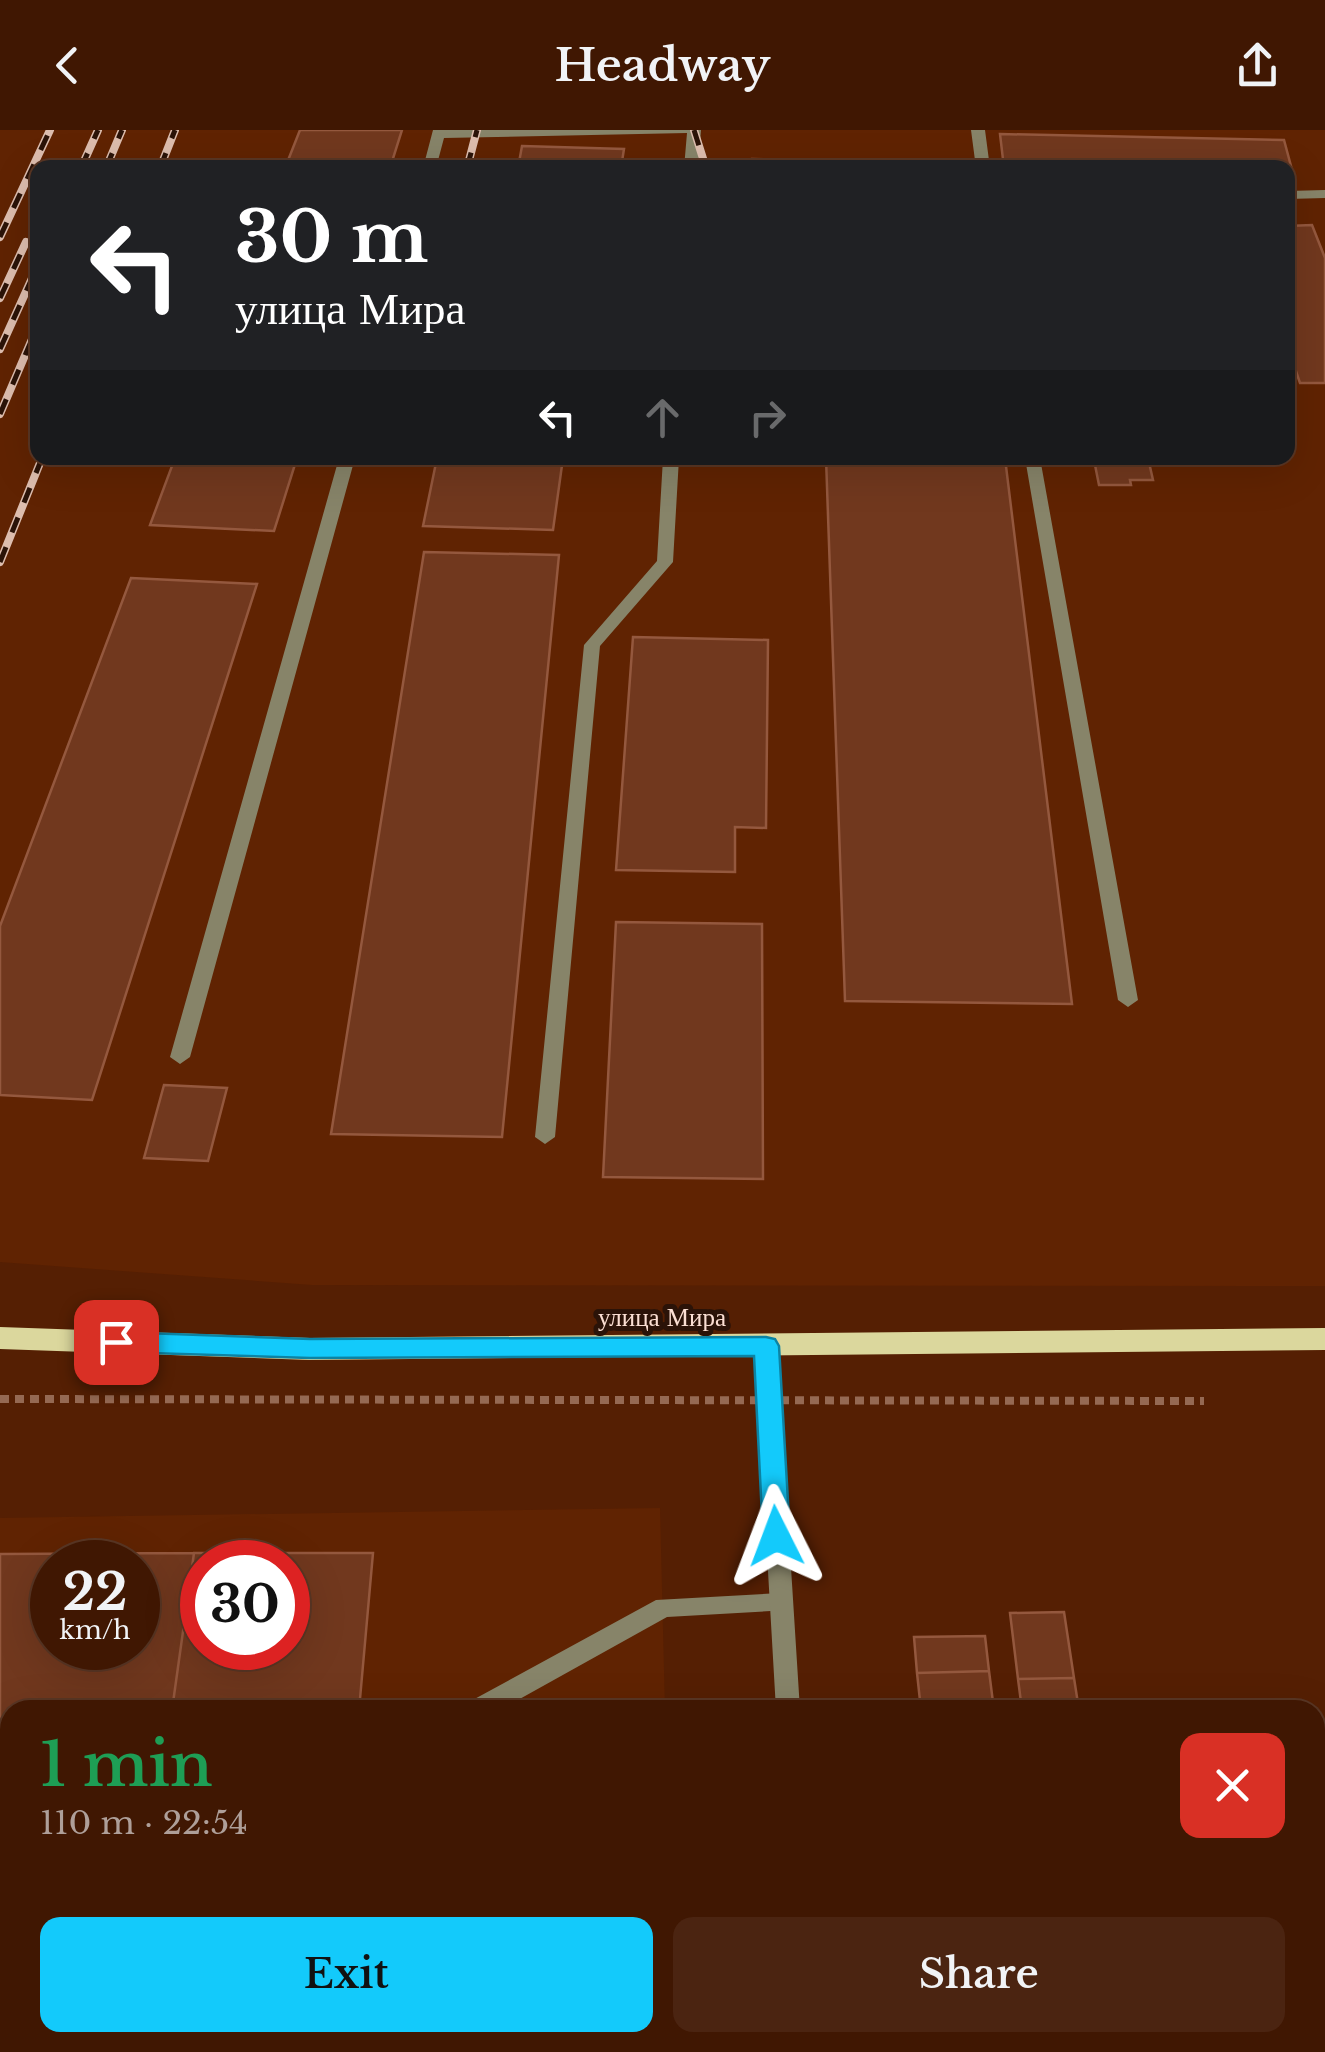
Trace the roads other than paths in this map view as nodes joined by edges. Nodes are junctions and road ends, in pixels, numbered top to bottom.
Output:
1 (684, 130) edge
2 (694, 130) edge
3 (978, 130) edge
4 (440, 132) edge
5 (431, 160) edge
6 (692, 160) edge
7 (982, 160) edge
8 (1295, 194) edge
9 (1325, 194) edge
10 (345, 465) edge
11 (671, 465) edge
12 (1033, 465) edge
13 (1128, 1000) dead end
14 (180, 1057) dead end
15 (546, 1137) dead end
16 (0, 1338) edge
17 (1325, 1339) edge
18 (766, 1346) junction
19 (780, 1603) junction
20 (496, 1700) edge
21 (787, 1700) edge

1 - 4 street
2 - 6 street
3 - 7 street
4 - 5 street
8 - 9 street
10 - 14 street
11 - 15 street
12 - 13 street
16 - 18 main road, улица Мира
17 - 18 main road, улица Мира
18 - 19 street
19 - 20 street
19 - 21 street

